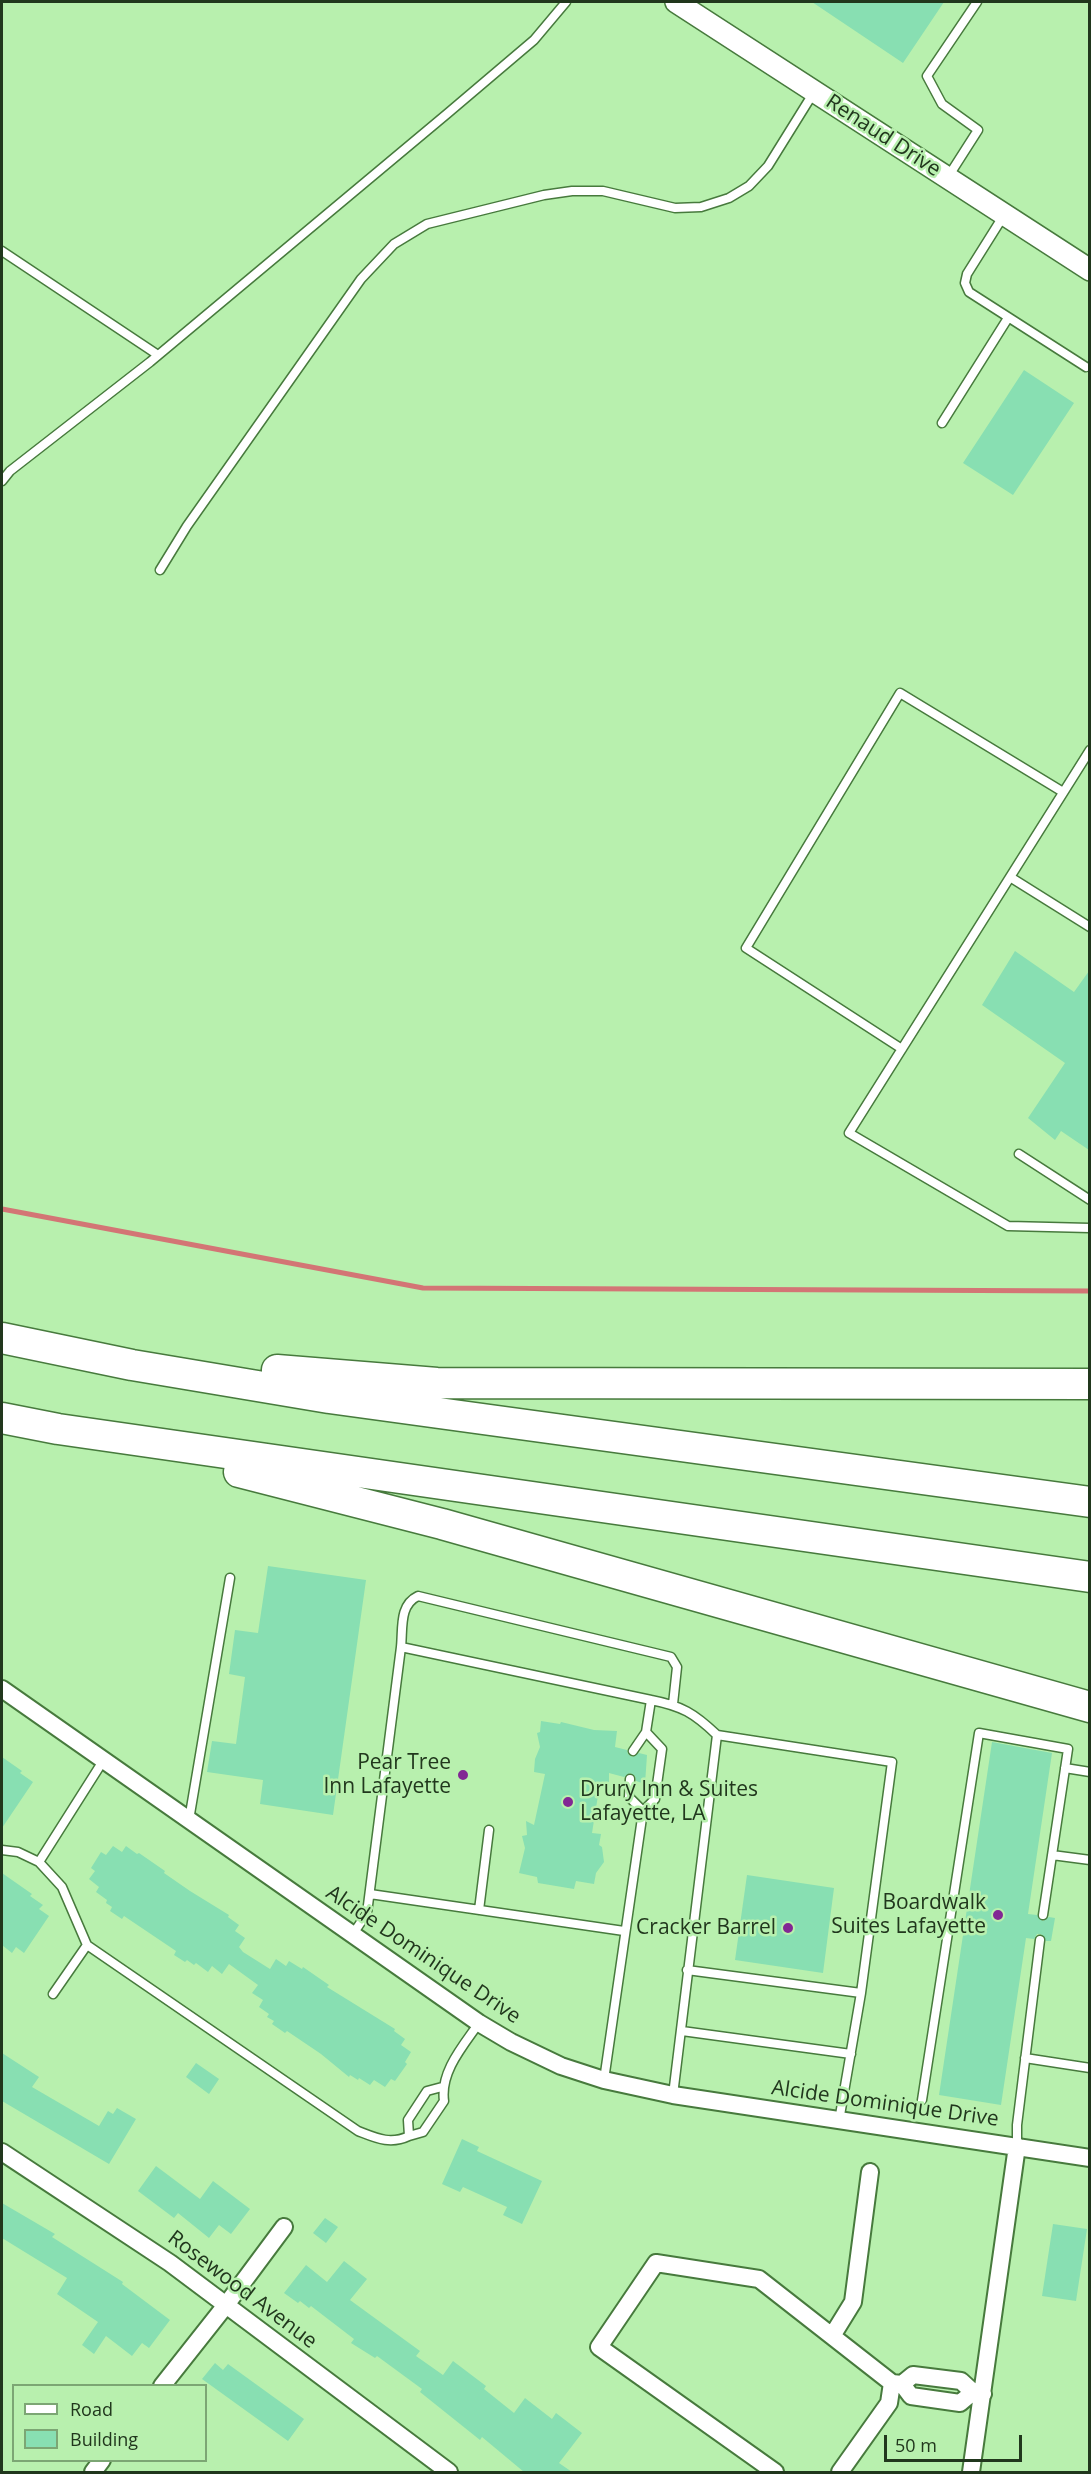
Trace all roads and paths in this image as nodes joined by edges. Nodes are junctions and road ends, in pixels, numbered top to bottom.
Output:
1 (566, 2) edge
2 (977, 2) edge
3 (689, 5) edge
4 (814, 92) junction
5 (948, 178) junction
6 (1004, 214) junction
7 (2, 251) edge
8 (1089, 270) edge
9 (1008, 318) junction
10 (158, 355) junction
11 (1086, 367) dead end
12 (942, 423) dead end
13 (2, 481) edge
14 (160, 570) dead end
15 (1089, 750) edge
16 (1063, 792) junction
17 (1010, 877) junction
18 (1089, 927) edge
19 (902, 1049) junction
20 (1019, 1154) dead end
21 (1089, 1200) edge
22 (1089, 1227) edge
23 (2, 1338) edge
24 (34, 1344) junction
25 (1089, 1384) edge
26 (2, 1418) edge
27 (58, 1430) junction
28 (1089, 1502) edge
29 (1089, 1577) edge
30 (230, 1578) dead end
31 (401, 1647) junction
32 (2, 1689) edge
33 (651, 1700) junction
34 (673, 1704) junction
35 (1089, 1707) edge
36 (646, 1732) junction
37 (717, 1735) junction
38 (633, 1751) dead end
39 (103, 1761) junction
40 (1065, 1768) junction
41 (1089, 1772) edge
42 (630, 1779) dead end
43 (643, 1811) junction
44 (189, 1820) junction
45 (489, 1830) dead end
46 (2, 1850) edge
47 (1052, 1856) junction
48 (1089, 1860) edge
49 (39, 1862) junction
50 (370, 1894) junction
51 (479, 1910) junction
52 (1043, 1915) dead end
53 (624, 1931) junction
54 (353, 1934) junction
55 (1040, 1940) dead end
56 (87, 1945) junction
57 (687, 1970) junction
58 (861, 1993) junction
59 (53, 1994) dead end
60 (479, 2022) junction
61 (682, 2031) junction
62 (851, 2054) junction
63 (1025, 2058) junction
64 (1089, 2068) edge
65 (604, 2080) junction
66 (442, 2087) junction
67 (673, 2095) junction
68 (922, 2100) dead end
69 (840, 2121) junction
70 (409, 2136) junction
71 (1017, 2146) junction
72 (2, 2152) edge
73 (1089, 2158) edge
74 (870, 2172) dead end
75 (284, 2227) dead end
76 (226, 2305) junction
77 (832, 2336) junction
78 (934, 2377) junction
79 (163, 2384) edge
80 (897, 2384) junction
81 (978, 2393) junction
82 (933, 2399) junction
83 (449, 2472) edge
84 (775, 2472) edge
85 (840, 2472) edge
86 (971, 2472) edge

1 - 10 lane
2 - 5 lane
3 - 4 street, Renaud Drive
4 - 5 street, Renaud Drive
4 - 14 lane
5 - 6 street, Renaud Drive
6 - 8 street, Renaud Drive
6 - 9 lane
7 - 10 lane
9 - 11 lane
9 - 12 lane
10 - 13 lane
15 - 16 lane
16 - 17 lane
16 - 19 lane
17 - 18 lane
17 - 19 lane
19 - 22 lane
20 - 21 lane
23 - 24 highway
24 - 25 highway
24 - 28 highway
26 - 27 highway
27 - 29 highway
27 - 35 highway
30 - 44 lane
31 - 33 lane
31 - 34 lane
31 - 50 lane
32 - 39 street, Alcide Dominique Drive
33 - 34 lane
33 - 36 lane
34 - 37 lane
36 - 38 lane
36 - 43 lane
37 - 57 lane
37 - 58 lane
39 - 44 street, Alcide Dominique Drive
39 - 49 lane
40 - 41 lane
40 - 47 lane
40 - 68 lane
42 - 43 lane
43 - 53 lane
44 - 54 street, Alcide Dominique Drive
45 - 51 lane
46 - 49 lane
47 - 48 lane
47 - 52 lane
49 - 56 lane
50 - 51 lane
50 - 54 lane
51 - 53 lane
53 - 65 lane
54 - 60 street, Alcide Dominique Drive
55 - 63 lane
56 - 59 lane
56 - 70 lane
57 - 58 lane
57 - 61 lane
58 - 62 lane
60 - 65 street, Alcide Dominique Drive
60 - 66 lane
61 - 62 lane
61 - 67 lane
62 - 69 lane
63 - 64 lane
63 - 71 lane
65 - 67 street, Alcide Dominique Drive
66 - 70 lane
66 - 70 lane
67 - 69 street, Alcide Dominique Drive
69 - 71 street, Alcide Dominique Drive
71 - 73 street, Alcide Dominique Drive
71 - 81 street
72 - 76 street, Rosewood Avenue
74 - 77 street
75 - 76 street
76 - 79 street
76 - 83 street, Rosewood Avenue
77 - 80 street
77 - 84 street
78 - 80 street
78 - 81 street
78 - 82 street
80 - 82 street
80 - 85 street
81 - 82 street
81 - 86 street

